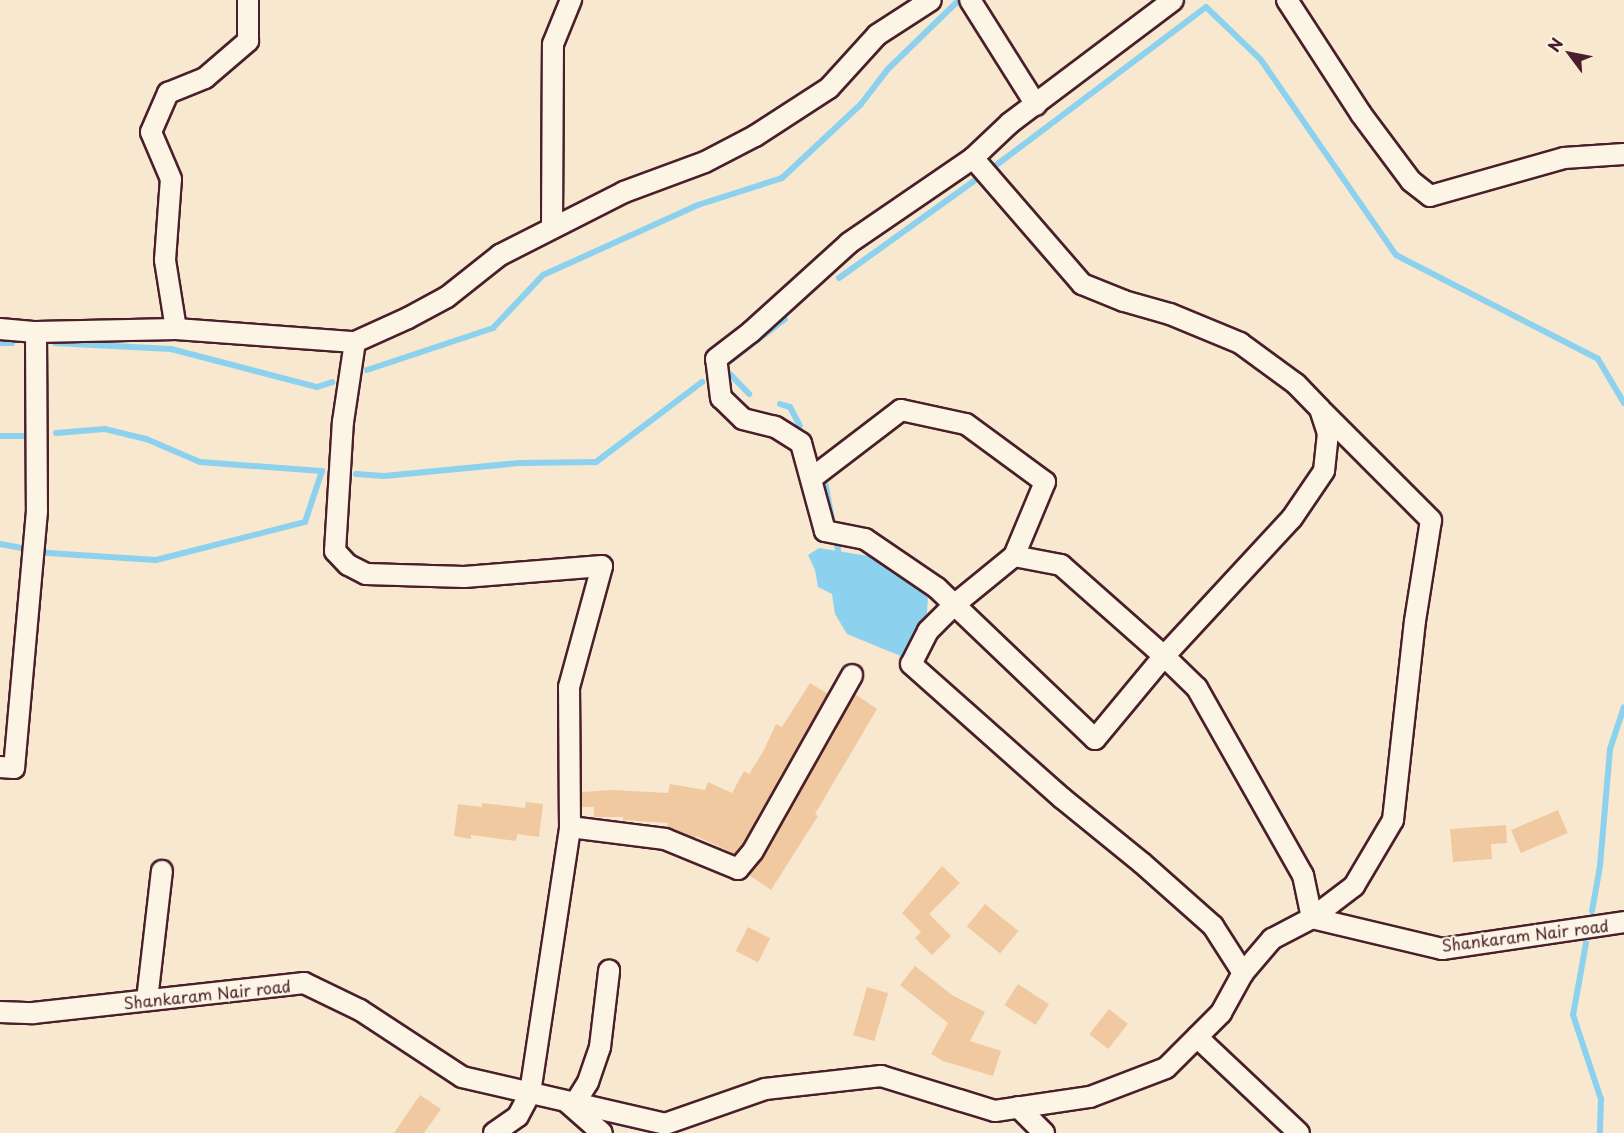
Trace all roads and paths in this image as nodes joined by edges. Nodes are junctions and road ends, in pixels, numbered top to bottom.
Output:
1 (248, 0) edge
2 (571, 0) edge
3 (931, 0) edge
4 (1173, 0) edge
5 (1287, 0) edge
6 (972, 2) edge
7 (1036, 105) junction
8 (1624, 154) edge
9 (981, 168) junction
10 (552, 228) junction
11 (0, 329) edge
12 (176, 329) junction
13 (36, 332) junction
14 (355, 342) junction
15 (1320, 409) junction
16 (812, 478) junction
17 (1014, 556) junction
18 (954, 605) junction
19 (1164, 656) junction
20 (852, 675) dead end
21 (0, 767) edge
22 (570, 827) junction
23 (162, 871) dead end
24 (1312, 918) junction
25 (1624, 922) edge
26 (609, 971) dead end
27 (1243, 972) junction
28 (147, 1000) junction
29 (0, 1012) edge
30 (1197, 1037) junction
31 (530, 1093) junction
32 (570, 1102) junction
33 (1018, 1107) junction
34 (494, 1133) edge
35 (602, 1133) edge
36 (1044, 1133) edge
37 (1299, 1133) edge

1 - 12 street
2 - 10 street
3 - 10 street
4 - 7 street
5 - 8 street
6 - 7 street
7 - 9 street
9 - 15 street
9 - 16 street
10 - 14 street
11 - 13 street
12 - 13 street
12 - 14 street
13 - 21 street
14 - 22 street
15 - 19 street
15 - 24 street
16 - 17 street
16 - 18 street
17 - 18 street
17 - 19 street
18 - 19 street
18 - 27 street
19 - 24 street
20 - 22 street
22 - 31 street
23 - 28 street
24 - 25 street, Shankaram Nair road
24 - 27 street, Shankaram Nair road
26 - 32 street
27 - 30 street, Shankaram Nair road
28 - 29 street, Shankaram Nair road
28 - 31 street, Shankaram Nair road
30 - 33 street, Shankaram Nair road
30 - 37 street
31 - 32 street, Shankaram Nair road
31 - 34 street
32 - 33 street, Shankaram Nair road
32 - 35 street
33 - 36 street

